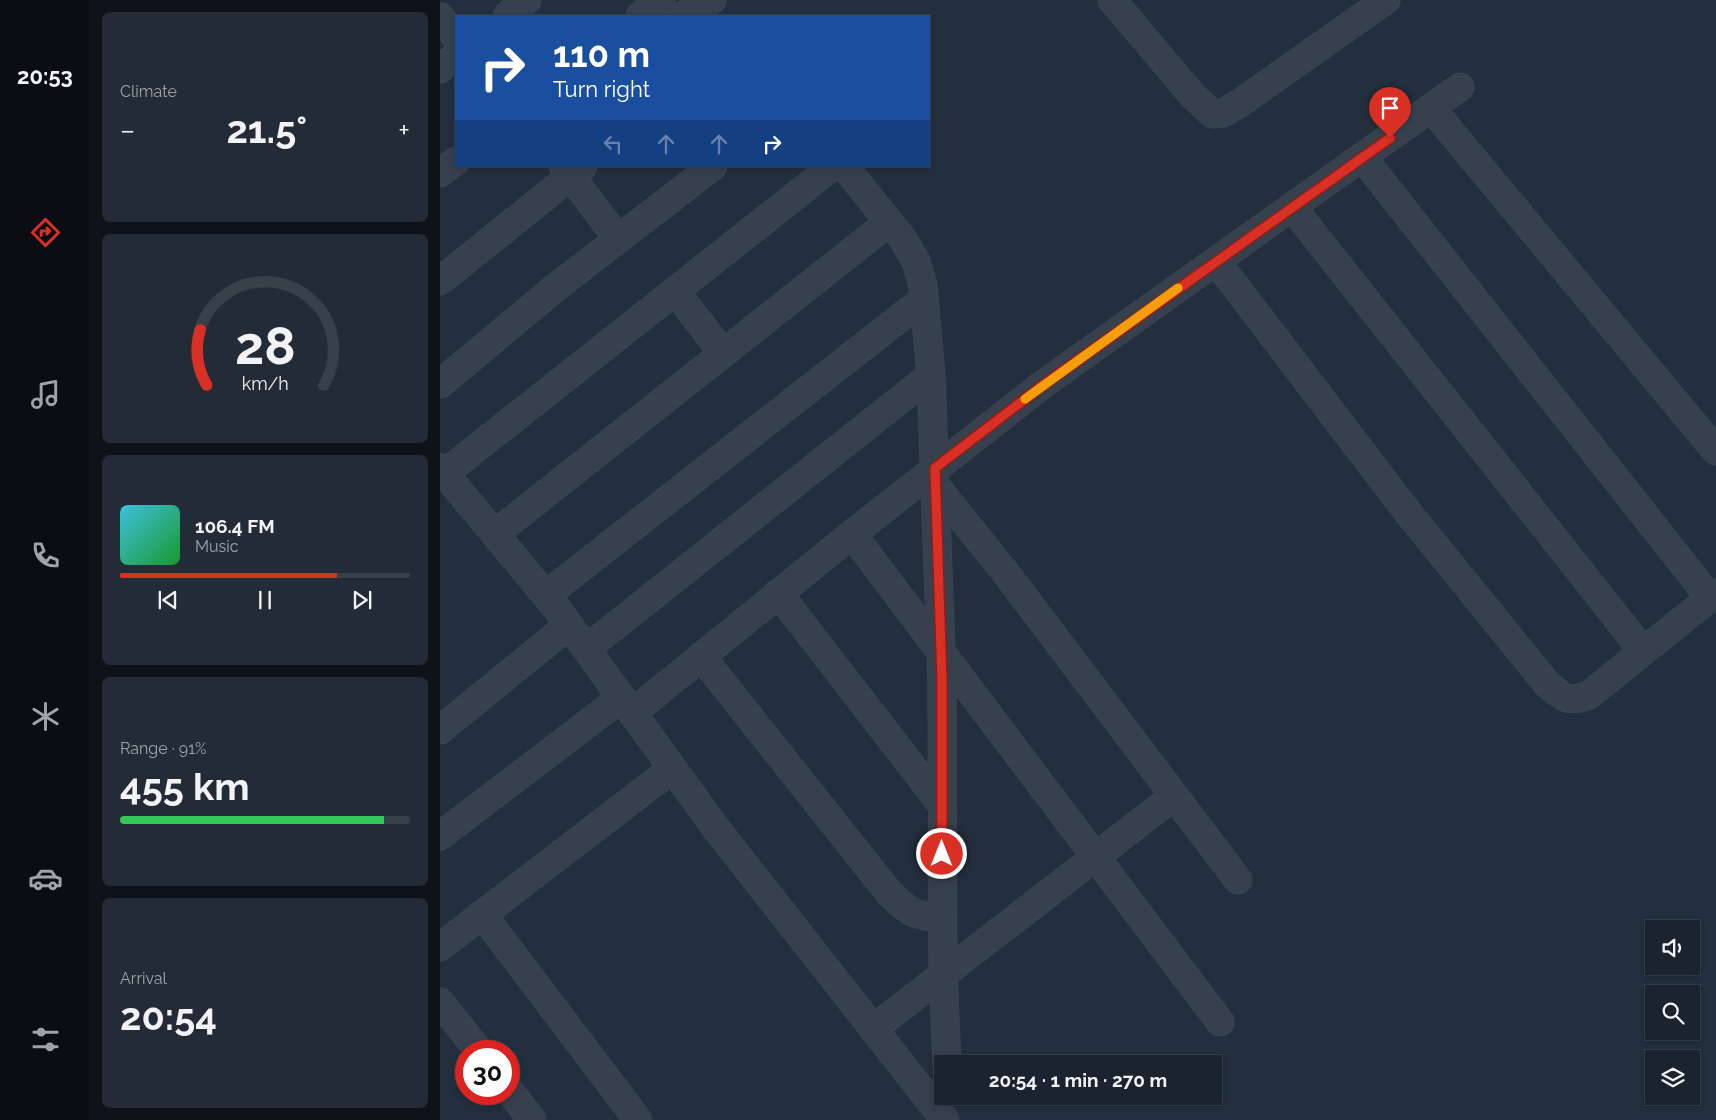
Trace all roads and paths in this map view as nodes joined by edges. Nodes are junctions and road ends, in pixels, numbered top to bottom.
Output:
1 (527, 0) edge
2 (662, 0) edge
3 (712, 0) edge
4 (1112, 0) edge
5 (1386, 0) edge
6 (508, 15) edge
7 (641, 15) edge
8 (676, 15) edge
9 (684, 15) edge
10 (440, 17) edge
11 (455, 36) edge
12 (455, 57) edge
13 (440, 69) edge
14 (1460, 87) dead end
15 (1431, 108) junction
16 (1362, 157) junction
17 (455, 162) edge
18 (712, 167) edge
19 (832, 167) edge
20 (845, 167) edge
21 (572, 170) edge
22 (440, 173) edge
23 (1292, 207) junction
24 (889, 222) junction
25 (618, 239) junction
26 (1216, 261) junction
27 (440, 281) edge
28 (675, 291) junction
29 (924, 299) junction
30 (723, 353) junction
31 (932, 375) junction
32 (440, 384) edge
33 (1716, 451) edge
34 (442, 471) edge
35 (935, 476) junction
36 (496, 533) junction
37 (852, 534) junction
38 (778, 593) junction
39 (546, 595) junction
40 (1713, 595) edge
41 (569, 625) junction
42 (586, 649) junction
43 (1643, 651) junction
44 (941, 652) junction
45 (701, 656) junction
46 (626, 706) junction
47 (440, 730) edge
48 (672, 768) junction
49 (1174, 796) junction
50 (942, 805) junction
51 (440, 836) edge
52 (1096, 854) junction
53 (1238, 880) dead end
54 (482, 914) junction
55 (943, 918) junction
56 (440, 946) edge
57 (943, 974) junction
58 (440, 1002) edge
59 (1220, 1022) dead end
60 (873, 1030) junction
61 (470, 1040) edge
62 (947, 1055) edge
63 (934, 1088) edge
64 (520, 1104) edge
65 (940, 1105) edge
66 (532, 1120) edge
67 (638, 1120) edge
68 (945, 1120) edge

1 - 6 street
2 - 7 street
2 - 8 street
3 - 9 street
4 - 5 street
10 - 11 street
12 - 13 street
14 - 15 street
15 - 16 street
15 - 33 street
16 - 23 street
16 - 40 street
17 - 22 street
18 - 25 street
19 - 28 street
20 - 24 street
21 - 25 street
21 - 27 street
23 - 26 street
23 - 43 street
24 - 29 street
24 - 30 street
25 - 32 street
26 - 35 street
26 - 43 street
28 - 30 street
28 - 34 street
29 - 31 street
29 - 39 street
30 - 36 street
31 - 35 street
31 - 42 street
34 - 36 street
35 - 37 street
35 - 44 street
35 - 49 street
36 - 39 street
37 - 38 street
37 - 44 street
38 - 45 street
38 - 50 street
39 - 41 street
40 - 43 street
41 - 42 street
41 - 47 street
42 - 46 street
44 - 50 street
44 - 52 street
45 - 46 street
45 - 55 street
46 - 48 street
46 - 51 street
48 - 54 street
48 - 60 street
49 - 52 street
49 - 53 street
50 - 55 street
52 - 57 street
52 - 59 street
54 - 56 street
54 - 67 street
55 - 57 street
57 - 60 street
57 - 62 street
58 - 61 street
60 - 63 street
64 - 66 street
65 - 68 street

